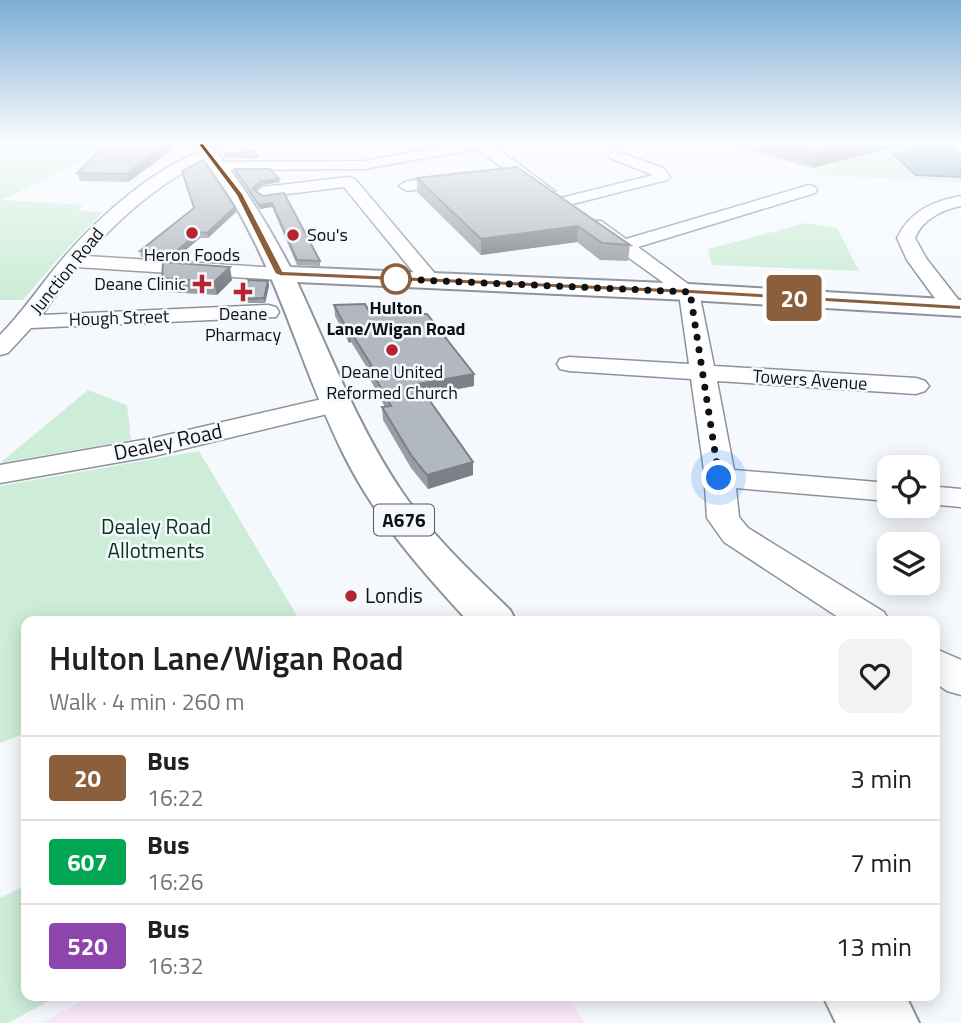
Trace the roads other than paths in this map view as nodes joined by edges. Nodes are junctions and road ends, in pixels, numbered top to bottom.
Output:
1 (148, 192) edge
2 (238, 192) edge
3 (356, 192) edge
4 (549, 192) edge
5 (604, 192) edge
6 (803, 192) edge
7 (961, 201) edge
8 (563, 202) junction
9 (625, 245) junction
10 (71, 261) junction
11 (280, 274) junction
12 (430, 280) junction
13 (690, 292) junction
14 (957, 307) edge
15 (268, 312) dead end
16 (25, 323) junction
17 (0, 348) edge
18 (568, 364) dead end
19 (704, 373) junction
20 (917, 387) dead end
21 (335, 404) junction
22 (0, 474) edge
23 (719, 478) junction
24 (877, 491) edge
25 (940, 496) edge
26 (961, 498) edge
27 (490, 616) edge
28 (863, 616) edge
29 (940, 666) edge
30 (961, 680) edge
31 (863, 1001) edge
32 (885, 1023) edge

1 - 10 street, Junction Road
2 - 11 main road, A676
3 - 12 street
4 - 8 street
5 - 8 street
6 - 9 street
7 - 14 street
8 - 9 street
9 - 13 street
10 - 11 street
10 - 16 street, Junction Road
11 - 12 main road
11 - 21 main road, A676
12 - 13 main road
13 - 14 main road
13 - 19 street
15 - 16 street, Hough Street
16 - 17 street, Junction Road
18 - 19 street, Towers Avenue
19 - 20 street, Towers Avenue
19 - 23 street
21 - 22 street, Dealey Road
21 - 27 main road, A676
23 - 24 street
23 - 28 street
25 - 26 street
29 - 30 street
31 - 32 main road

